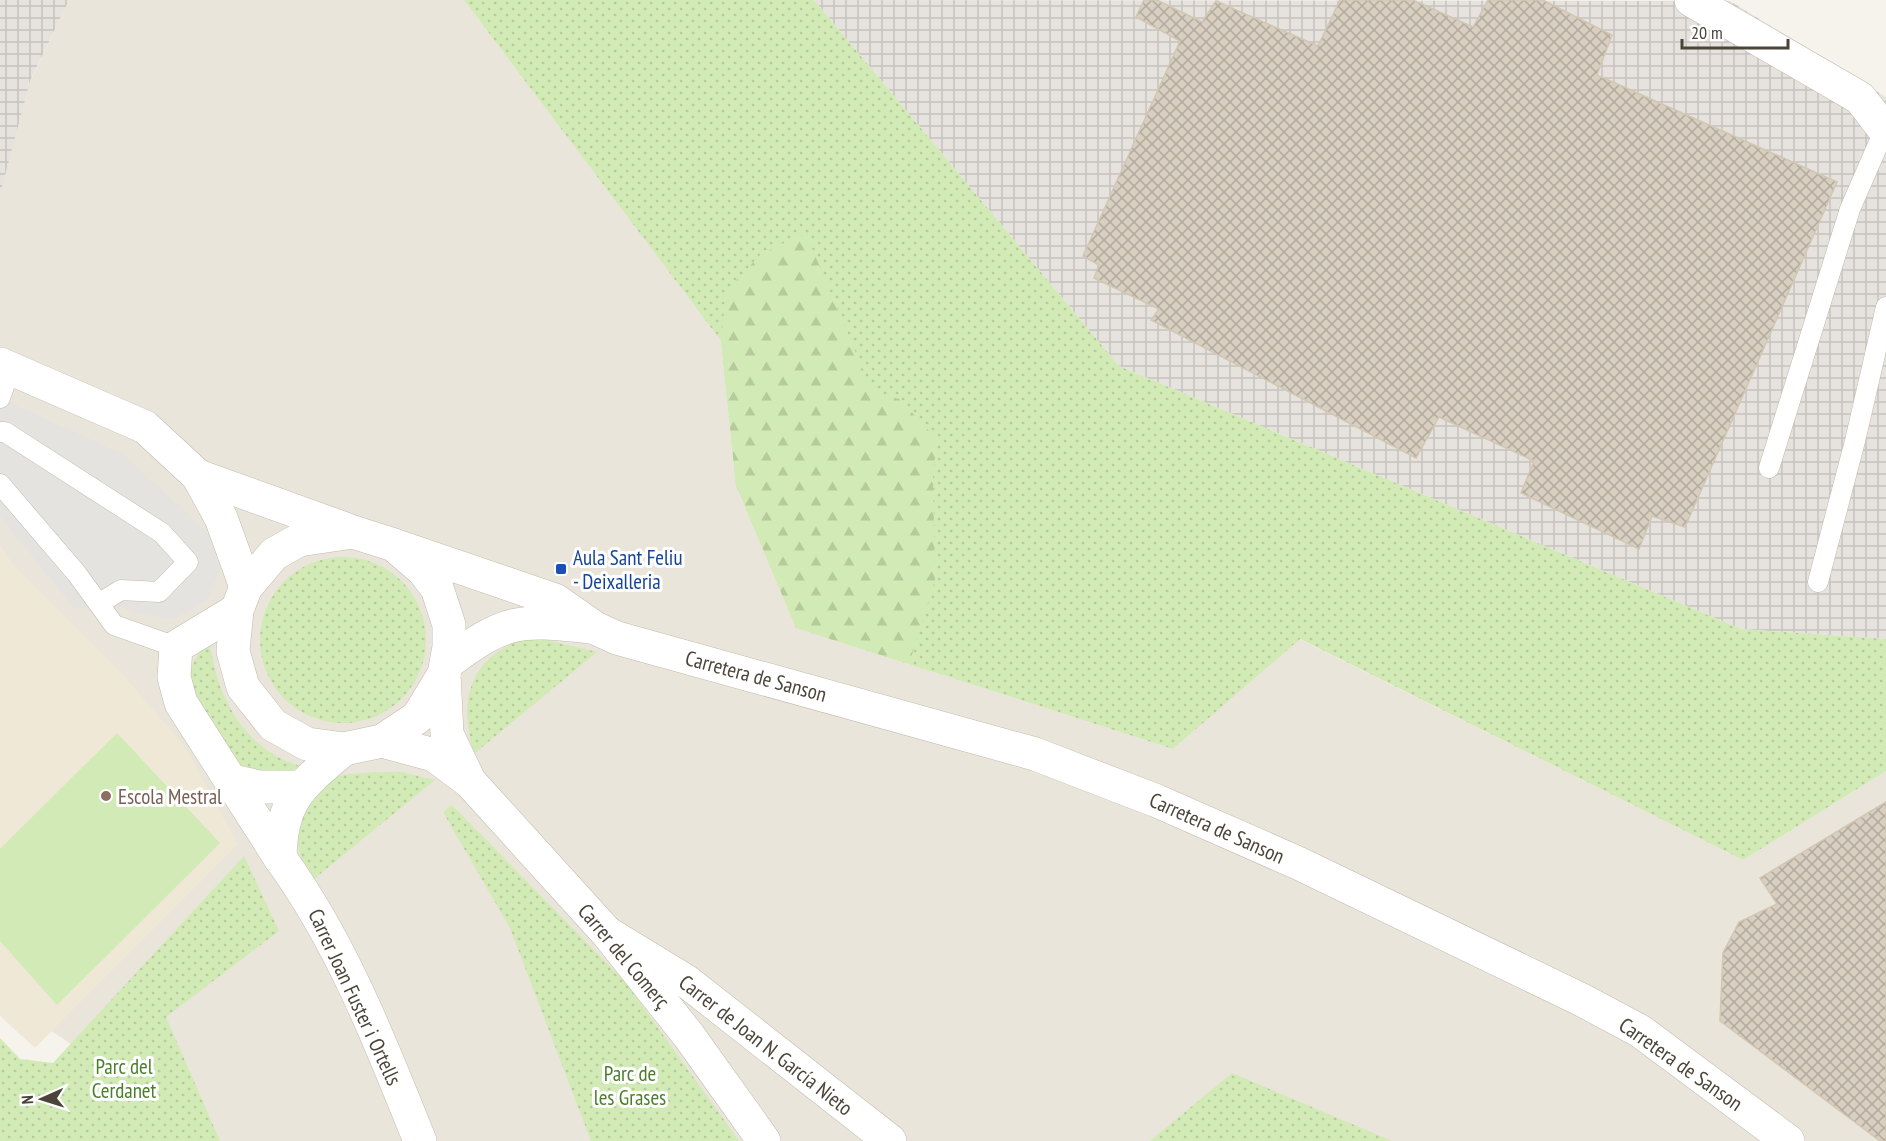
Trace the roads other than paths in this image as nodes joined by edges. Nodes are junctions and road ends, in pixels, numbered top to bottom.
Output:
1 (1691, 0) edge
2 (1885, 132) edge
3 (1886, 307) edge
4 (3, 377) edge
5 (0, 432) edge
6 (1769, 468) dead end
7 (198, 476) junction
8 (0, 484) edge
9 (353, 532) junction
10 (394, 545) junction
11 (1818, 582) dead end
12 (241, 599) junction
13 (100, 603) junction
14 (595, 628) junction
15 (176, 647) junction
16 (446, 669) junction
17 (382, 741) junction
18 (344, 749) junction
19 (233, 781) junction
20 (470, 782) junction
21 (300, 787) junction
22 (280, 858) junction
23 (608, 934) junction
24 (420, 1141) edge
25 (764, 1141) edge
26 (890, 1141) edge
27 (1788, 1141) edge

1 - 2 street
2 - 6 lane
3 - 11 lane
4 - 7 street
5 - 13 lane
7 - 9 street
7 - 12 street
8 - 13 lane
9 - 10 street
9 - 12 street
10 - 14 street
10 - 16 street, Carrer del Comerç
12 - 15 street
12 - 18 street
13 - 15 lane
14 - 16 street
14 - 27 street, Carretera de Sanson
15 - 19 street, Carrer Joan Fuster i Ortells
16 - 17 street
16 - 20 street, Carrer del Comerç
17 - 18 street
17 - 20 street, Carrer del Comerç
18 - 21 street
19 - 21 street
19 - 22 street, Carrer Joan Fuster i Ortells
20 - 23 street, Carrer del Comerç
21 - 22 street
22 - 24 street, Carrer Joan Fuster i Ortells
23 - 25 street, Carrer del Comerç
23 - 26 street, Carrer de Joan N. García Nieto

